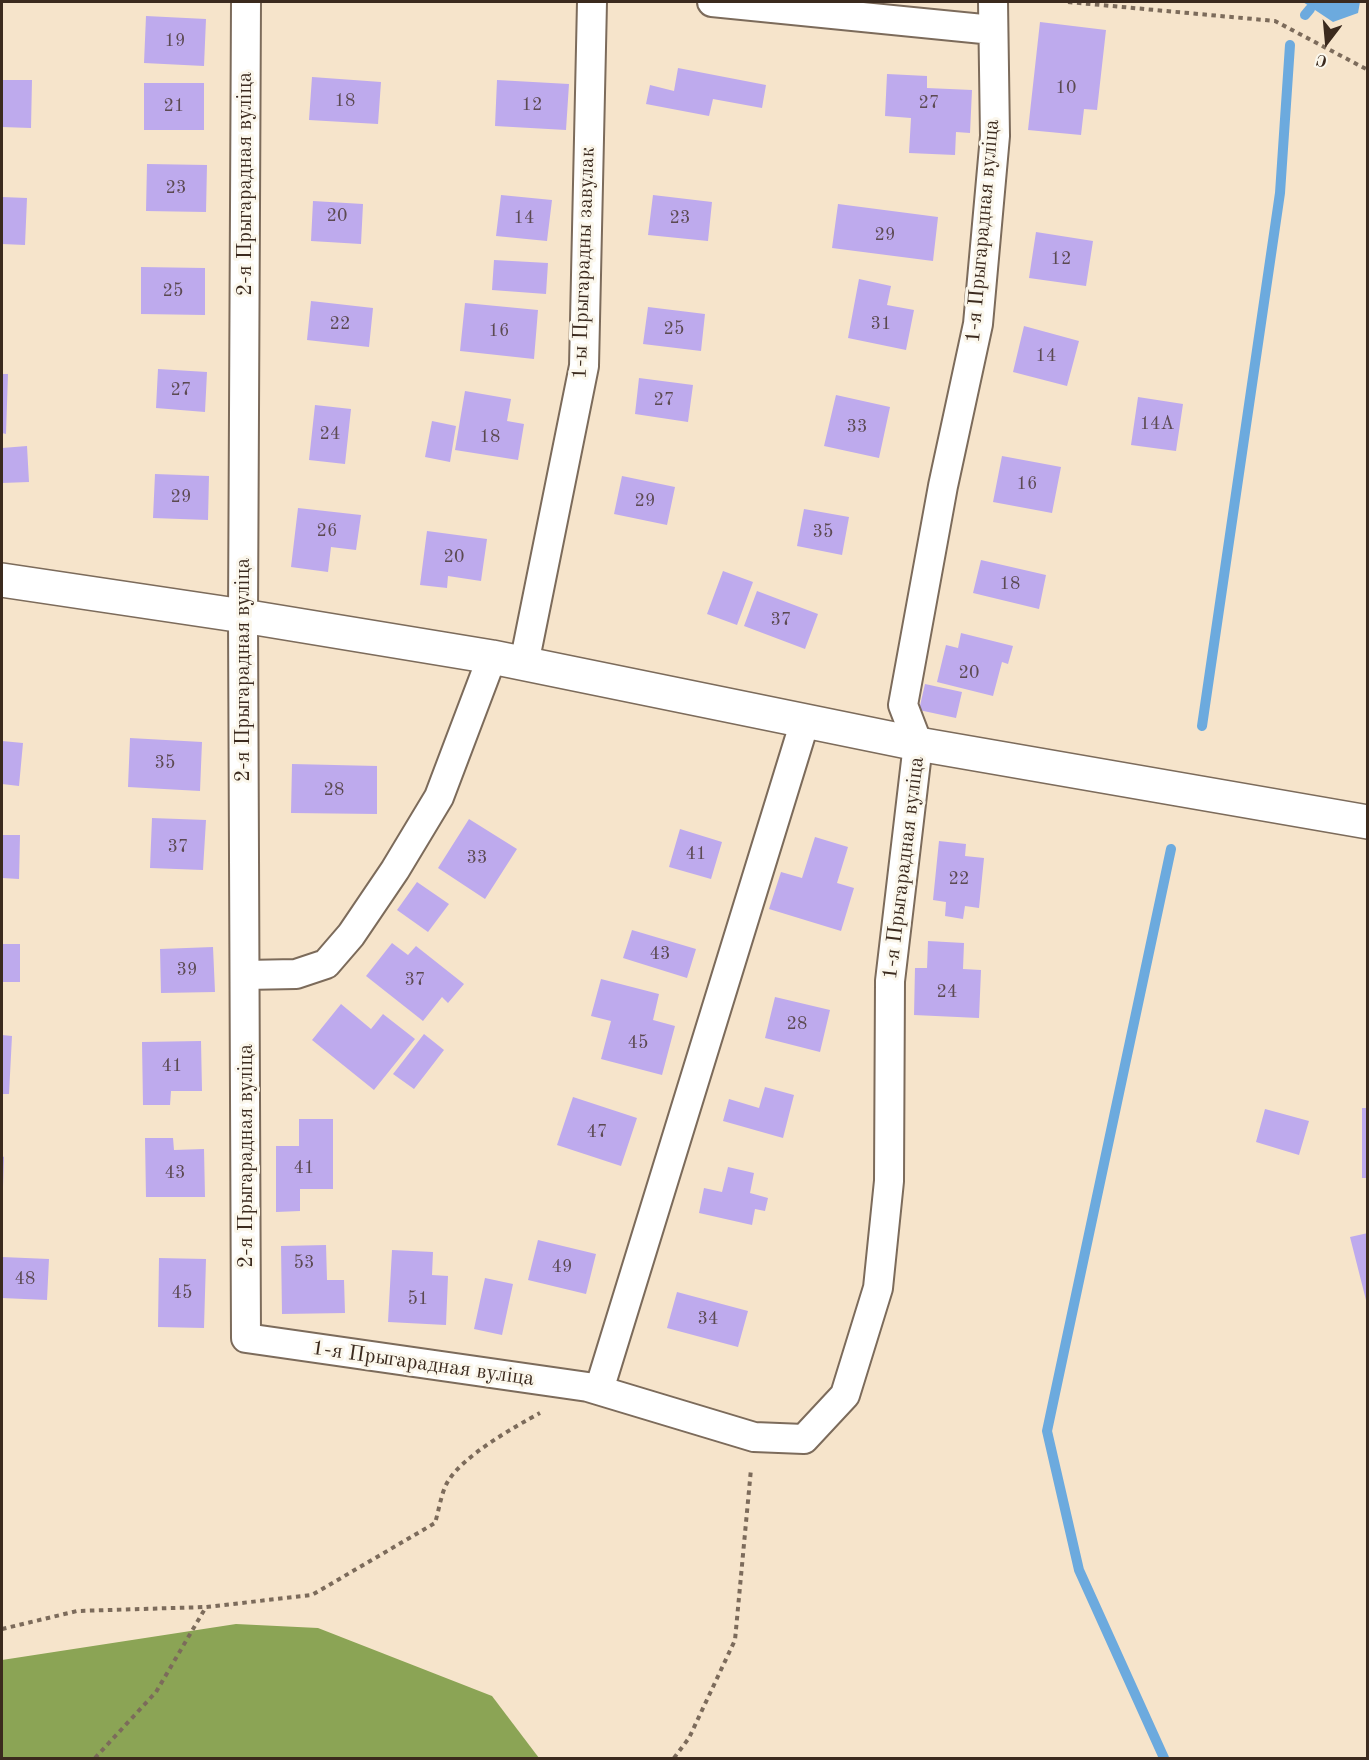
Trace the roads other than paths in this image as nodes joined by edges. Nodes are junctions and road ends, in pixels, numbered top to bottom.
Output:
1 (246, 2) edge
2 (592, 2) edge
3 (712, 2) edge
4 (993, 2) edge
5 (993, 30) junction
6 (2, 580) edge
7 (243, 616) junction
8 (492, 657) junction
9 (524, 663) junction
10 (806, 721) junction
11 (918, 744) junction
12 (1368, 822) edge
13 (245, 975) junction
14 (246, 1338) joint
15 (593, 1388) junction

1 - 7 street, 2-я Прыгарадная вуліца
2 - 9 street, 1-ы Прыгарадны завулак
3 - 5 street
4 - 5 street, 1-я Прыгарадная вуліца
5 - 11 street, 1-я Прыгарадная вуліца
6 - 7 street
7 - 8 street
7 - 13 street, 2-я Прыгарадная вуліца
8 - 9 street
8 - 13 street
9 - 10 street
10 - 11 street
10 - 15 street
11 - 12 street
11 - 15 street, 1-я Прыгарадная вуліца
13 - 14 street, 2-я Прыгарадная вуліца
14 - 15 street, 1-я Прыгарадная вуліца

